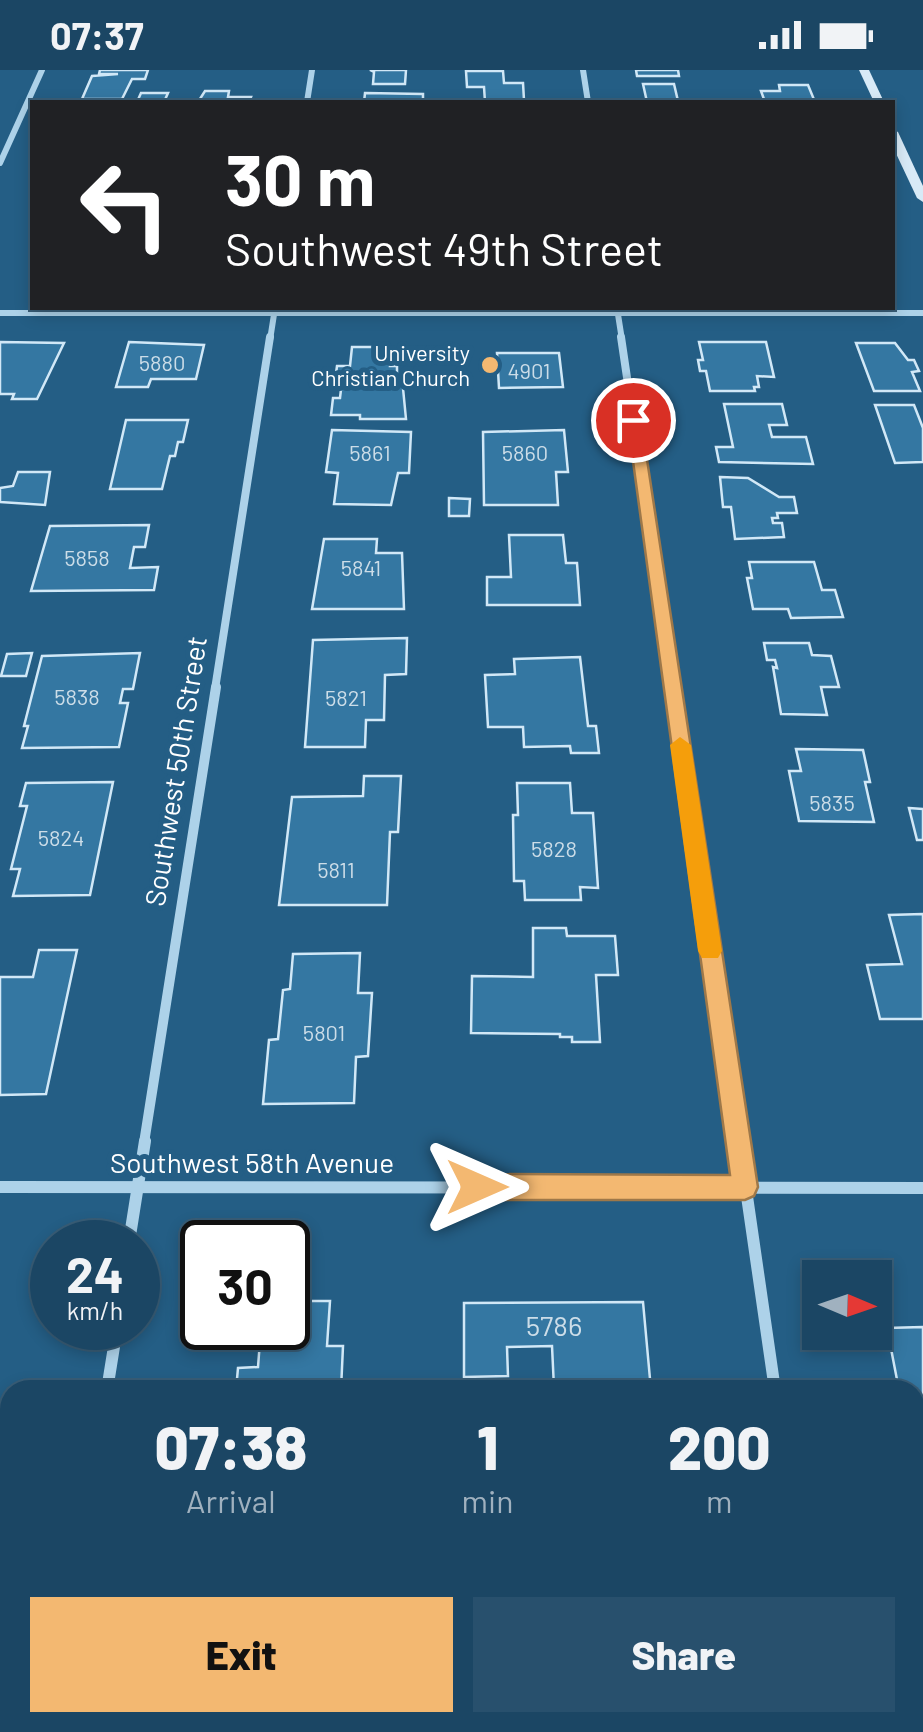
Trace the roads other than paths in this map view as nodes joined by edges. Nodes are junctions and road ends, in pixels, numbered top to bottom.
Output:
1 (42, 70) edge
2 (312, 70) edge
3 (583, 70) edge
4 (864, 70) edge
5 (307, 100) edge
6 (588, 100) edge
7 (878, 100) edge
8 (895, 138) edge
9 (0, 162) edge
10 (923, 198) edge
11 (274, 310) edge
12 (618, 310) edge
13 (0, 313) edge
14 (923, 313) edge
15 (0, 1187) edge
16 (135, 1187) junction
17 (745, 1187) junction
18 (923, 1188) edge
19 (131, 1220) edge
20 (113, 1350) edge
21 (109, 1380) edge
22 (774, 1380) edge

1 - 9 street
2 - 5 street
3 - 6 street
4 - 7 street
8 - 10 street
11 - 12 street
11 - 13 street
11 - 16 street, Southwest 50th Street
12 - 14 street
12 - 17 street
15 - 16 street, Southwest 58th Avenue
16 - 17 street, Southwest 58th Avenue
16 - 19 street, Southwest 50th Street
17 - 18 street, Southwest 58th Avenue
17 - 22 street
20 - 21 street

